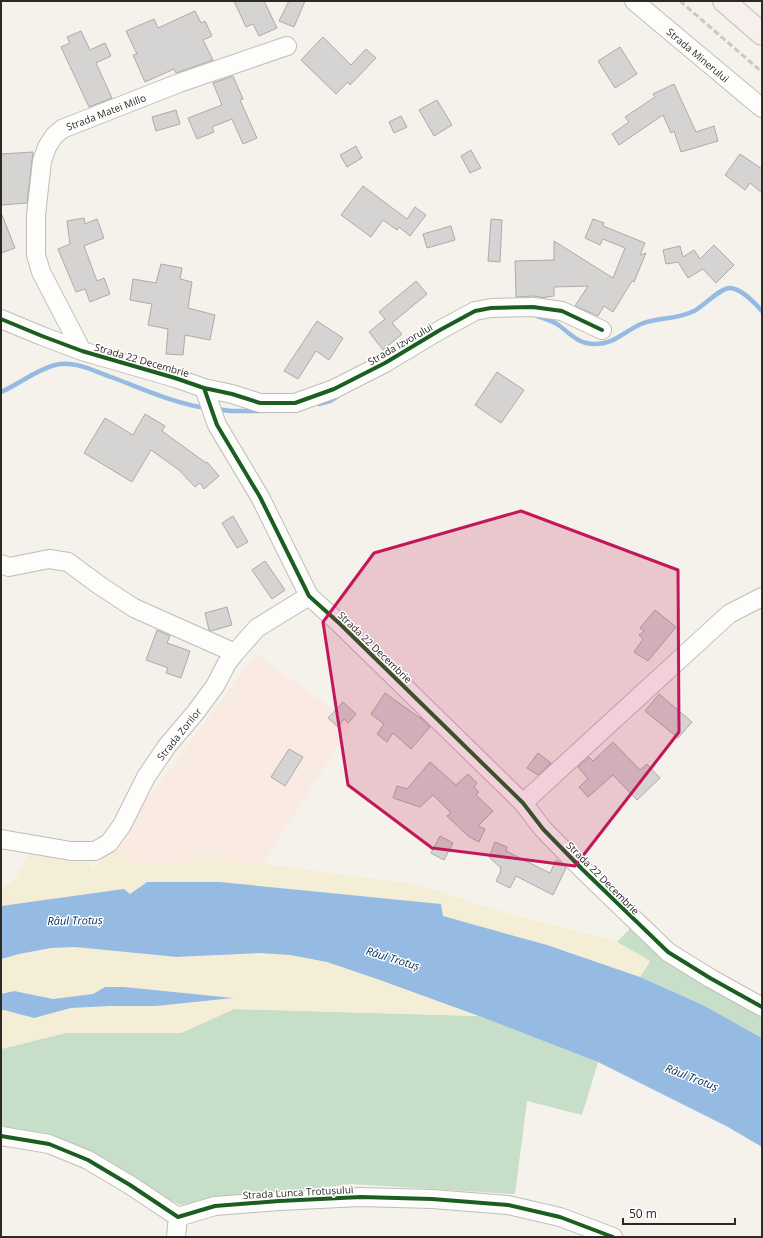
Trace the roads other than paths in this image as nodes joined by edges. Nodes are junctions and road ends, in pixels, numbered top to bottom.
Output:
1 (634, 1) edge
2 (724, 1) edge
3 (762, 34) edge
4 (287, 46) dead end
5 (762, 108) edge
6 (1, 319) edge
7 (602, 330) dead end
8 (82, 351) junction
9 (209, 401) junction
10 (1, 564) edge
11 (309, 596) junction
12 (762, 597) edge
13 (235, 653) junction
14 (523, 804) junction
15 (1, 839) edge
16 (762, 1007) edge
17 (1, 1136) edge
18 (178, 1217) junction
19 (176, 1237) edge
20 (613, 1237) edge

1 - 5 street, Strada Minerului
2 - 3 main road
4 - 8 street, Strada Matei Millo
6 - 8 street, Strada 22 Decembrie
7 - 9 street, Strada Izvorului
8 - 9 street, Strada 22 Decembrie
9 - 11 street, Strada 22 Decembrie
10 - 13 street
11 - 13 street, Strada Zorilor
11 - 14 street, Strada 22 Decembrie
12 - 14 street
13 - 15 street, Strada Zorilor
14 - 16 street, Strada 22 Decembrie
17 - 18 street
18 - 19 street
18 - 20 street, Strada Lunca Trotușului

